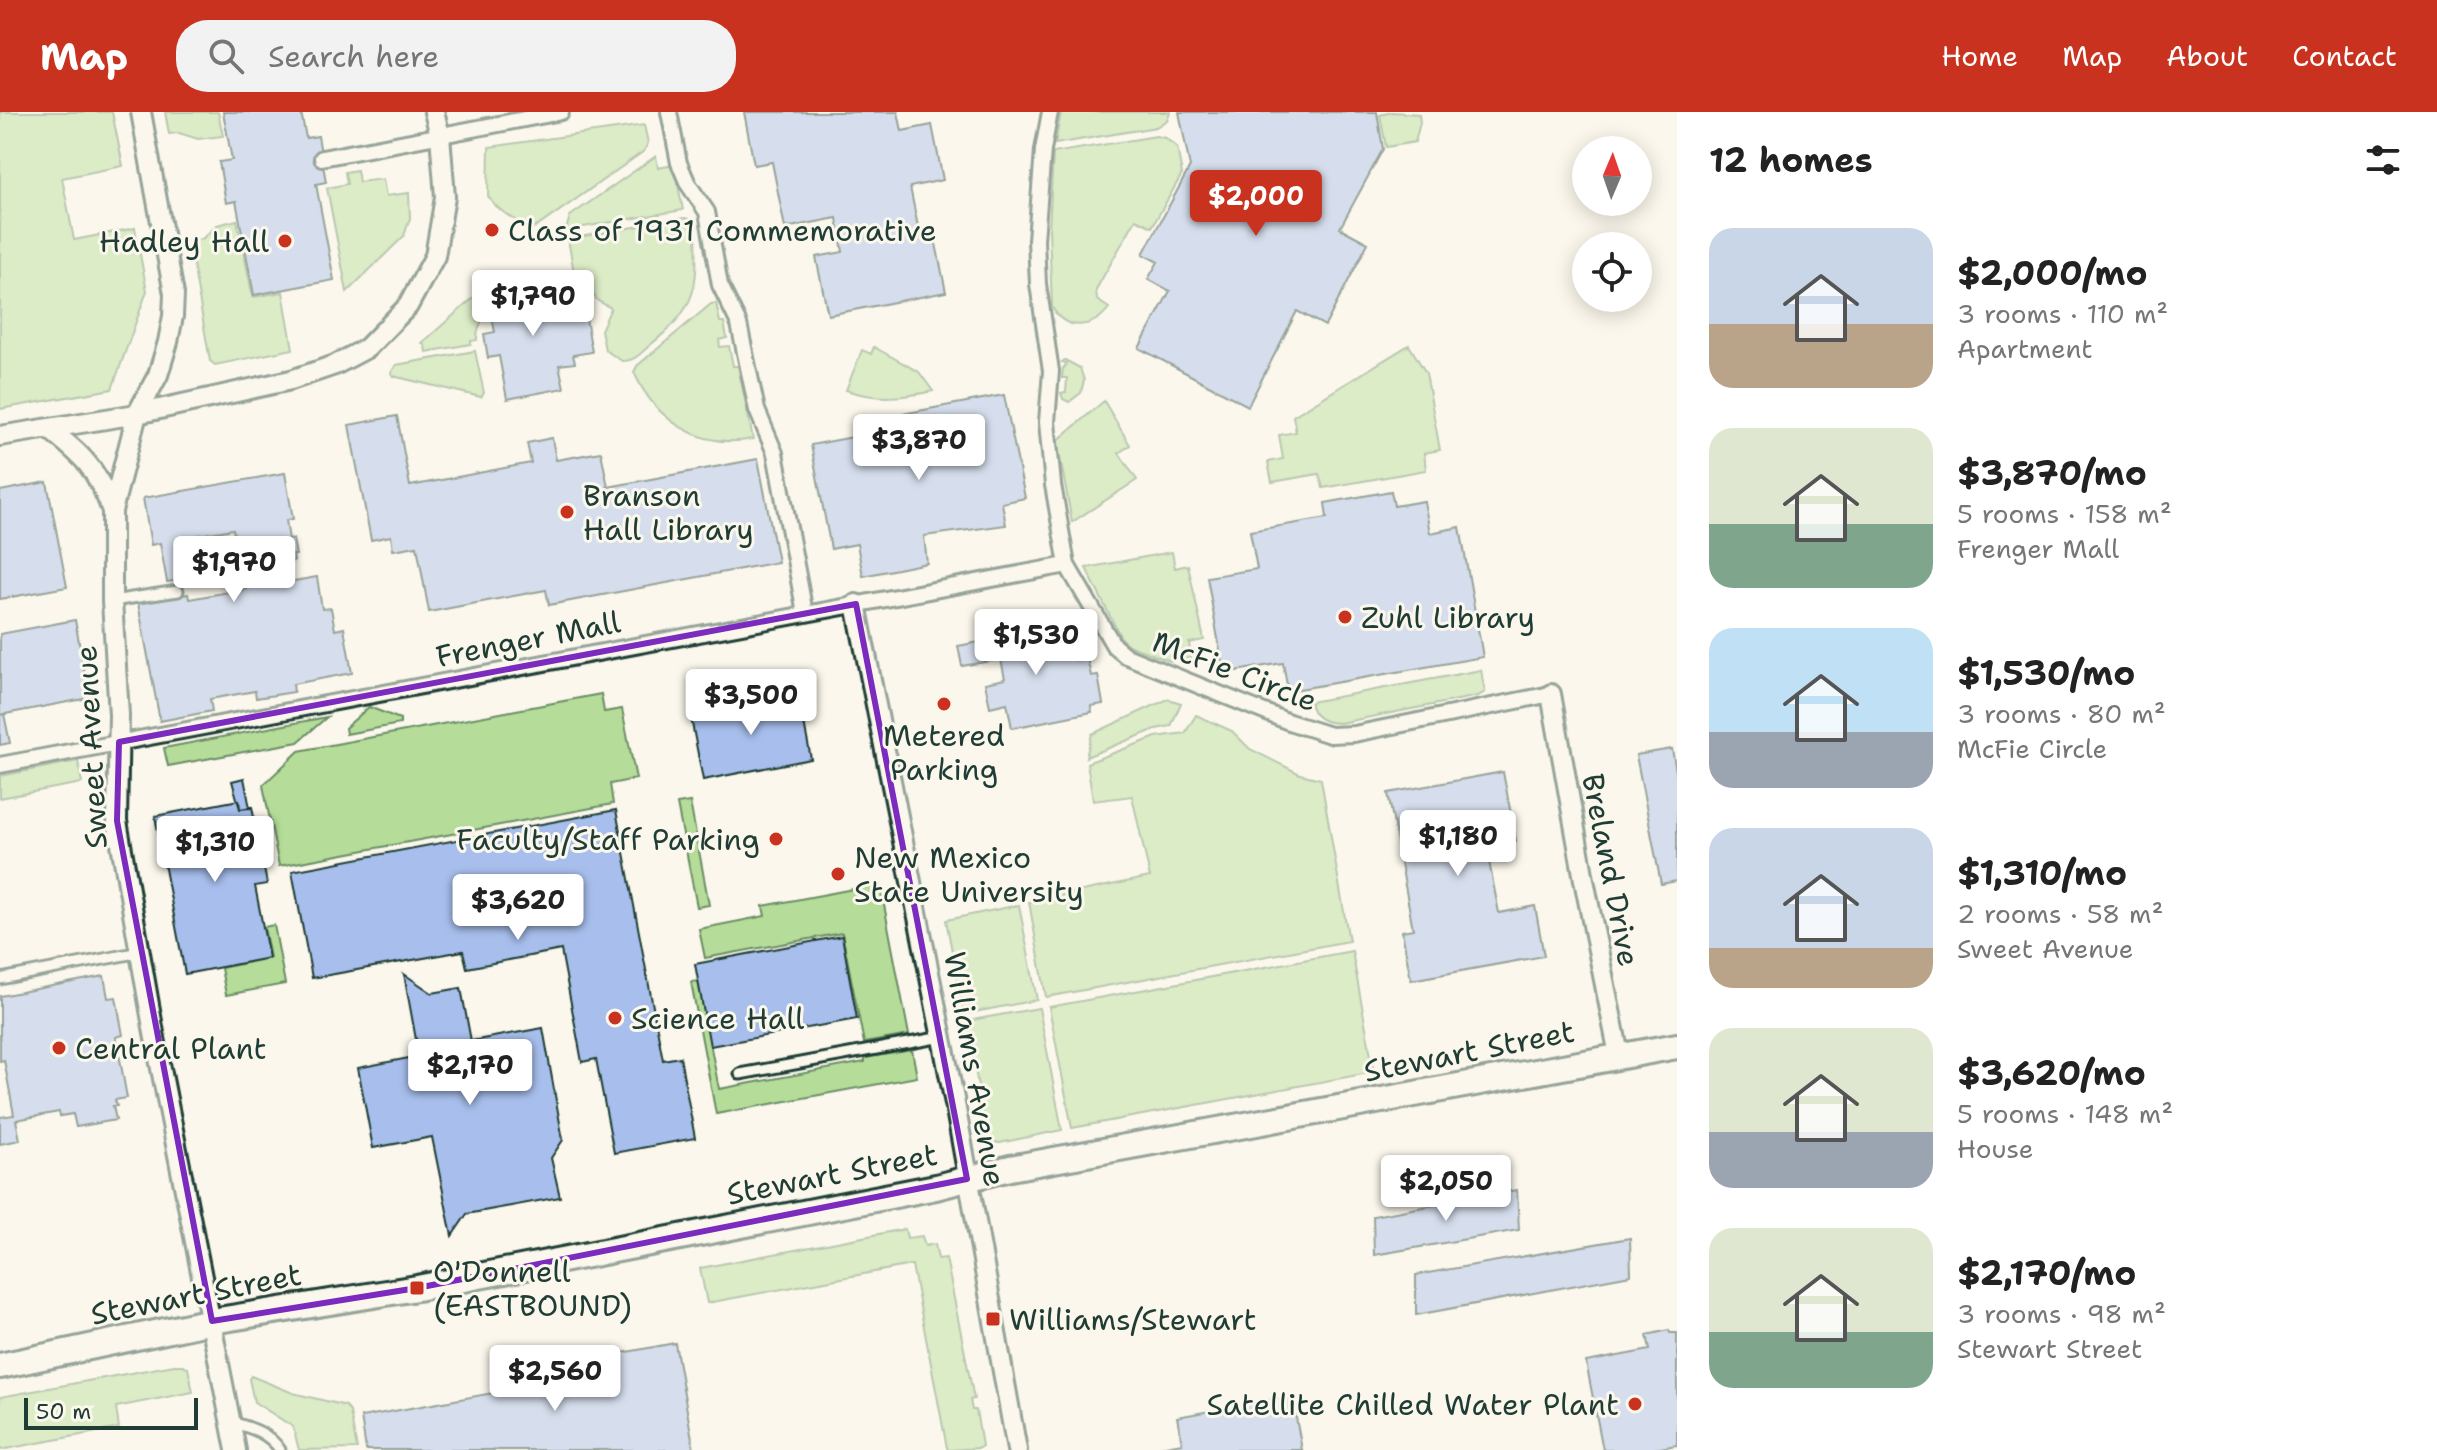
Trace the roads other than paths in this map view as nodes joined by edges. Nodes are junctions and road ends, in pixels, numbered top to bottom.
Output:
1 (141, 112) edge
2 (434, 112) edge
3 (561, 112) edge
4 (669, 112) edge
5 (1050, 112) edge
6 (440, 135) junction
7 (322, 158) dead end
8 (137, 414) junction
9 (48, 428) junction
10 (0, 436) edge
11 (112, 511) junction
12 (1067, 565) junction
13 (178, 591) dead end
14 (112, 601) junction
15 (856, 604) junction
16 (805, 613) junction
17 (1551, 694) joint
18 (119, 742) junction
19 (0, 765) edge
20 (140, 952) junction
21 (0, 979) edge
22 (942, 1037) junction
23 (1677, 1046) edge
24 (1619, 1055) junction
25 (740, 1074) dead end
26 (967, 1179) junction
27 (212, 1321) junction
28 (0, 1366) edge
29 (231, 1422) junction
30 (236, 1450) edge
31 (280, 1450) edge
32 (1017, 1450) edge

1 - 8 street, Sweet Avenue
2 - 6 street
3 - 6 street
4 - 16 street
5 - 12 street, McFie Circle
6 - 7 street
6 - 8 street
8 - 9 street
8 - 11 street, Sweet Avenue
9 - 10 street
9 - 11 street, Sweet Avenue
11 - 14 street, Sweet Avenue
12 - 15 street, Frenger Mall
12 - 17 street, McFie Circle
13 - 14 lane
14 - 18 street, Sweet Avenue
15 - 16 street, Frenger Mall
15 - 22 street, Williams Avenue
16 - 18 street, Frenger Mall
17 - 24 street, Breland Drive
18 - 19 street, Frenger Mall
18 - 20 street, Sweet Avenue
20 - 21 lane
20 - 27 street, Sweet Avenue
22 - 25 lane
22 - 26 street, Williams Avenue
23 - 24 street, Stewart Street
24 - 26 street, Stewart Street
26 - 27 street, Stewart Street
26 - 32 street, Williams Avenue
27 - 28 street, Stewart Street
27 - 29 street, Sweet Avenue
29 - 30 street, Sweet Avenue
29 - 31 lane

